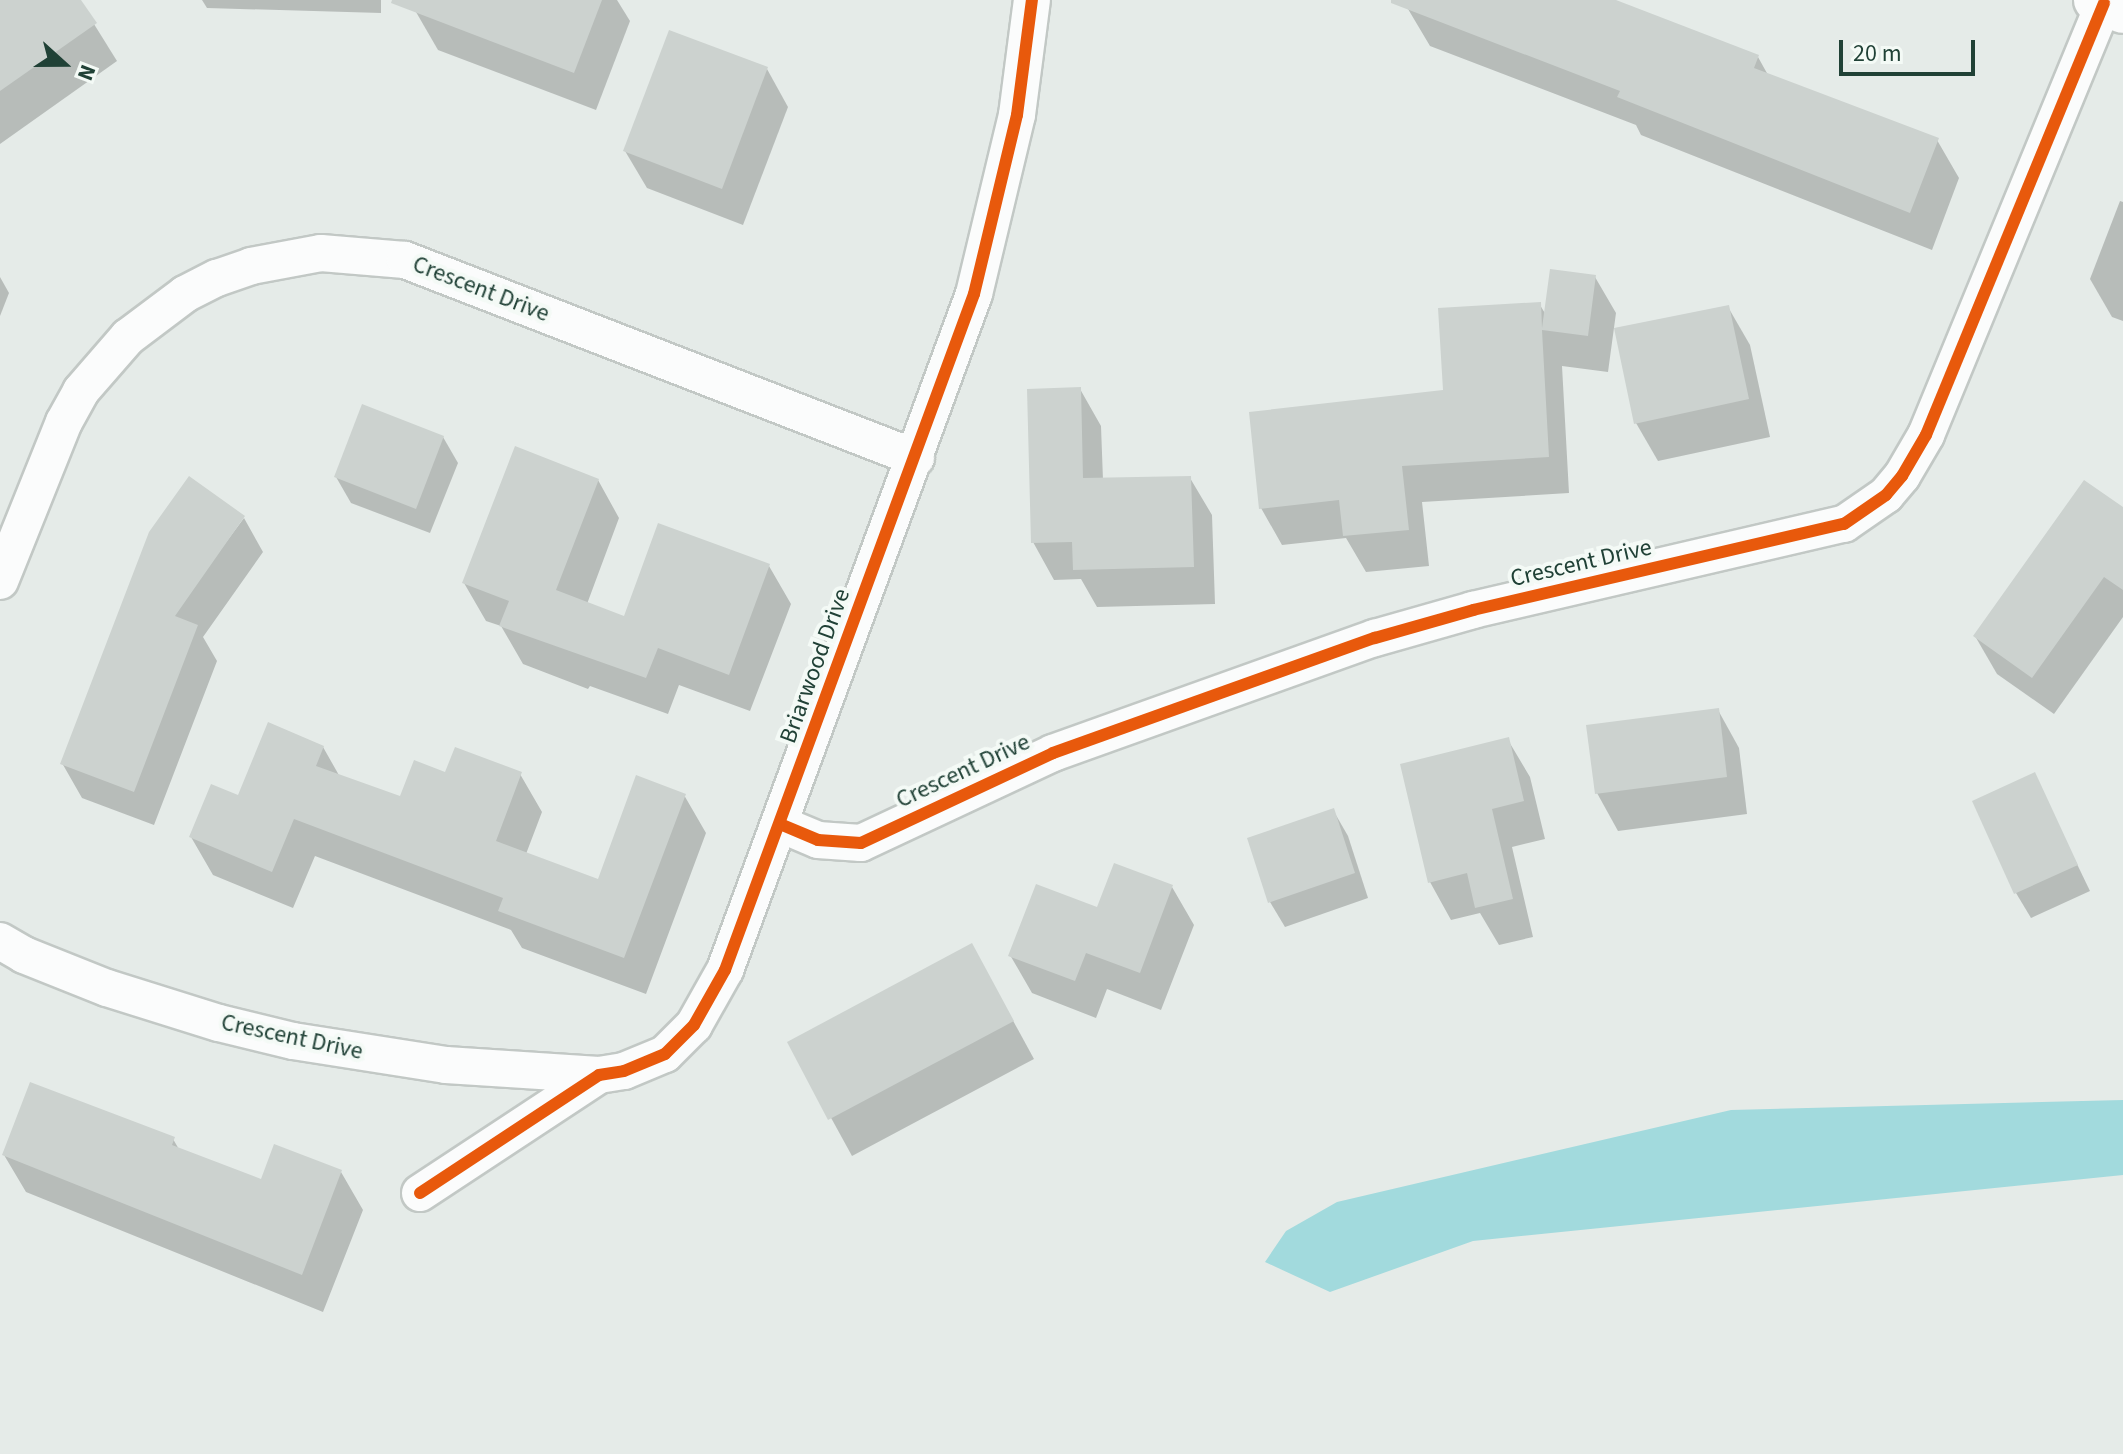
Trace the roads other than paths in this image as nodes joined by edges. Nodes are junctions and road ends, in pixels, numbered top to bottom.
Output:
1 (1032, 0) edge
2 (2108, 5) edge
3 (916, 458) junction
4 (0, 581) edge
5 (780, 824) junction
6 (0, 941) edge
7 (599, 1075) junction
8 (420, 1193) dead end

1 - 3 street, Briarwood Drive
2 - 5 street, Crescent Drive
3 - 4 street, Crescent Drive
3 - 5 street, Briarwood Drive
5 - 7 street, Briarwood Drive
6 - 7 street, Crescent Drive
7 - 8 street, Briarwood Drive

